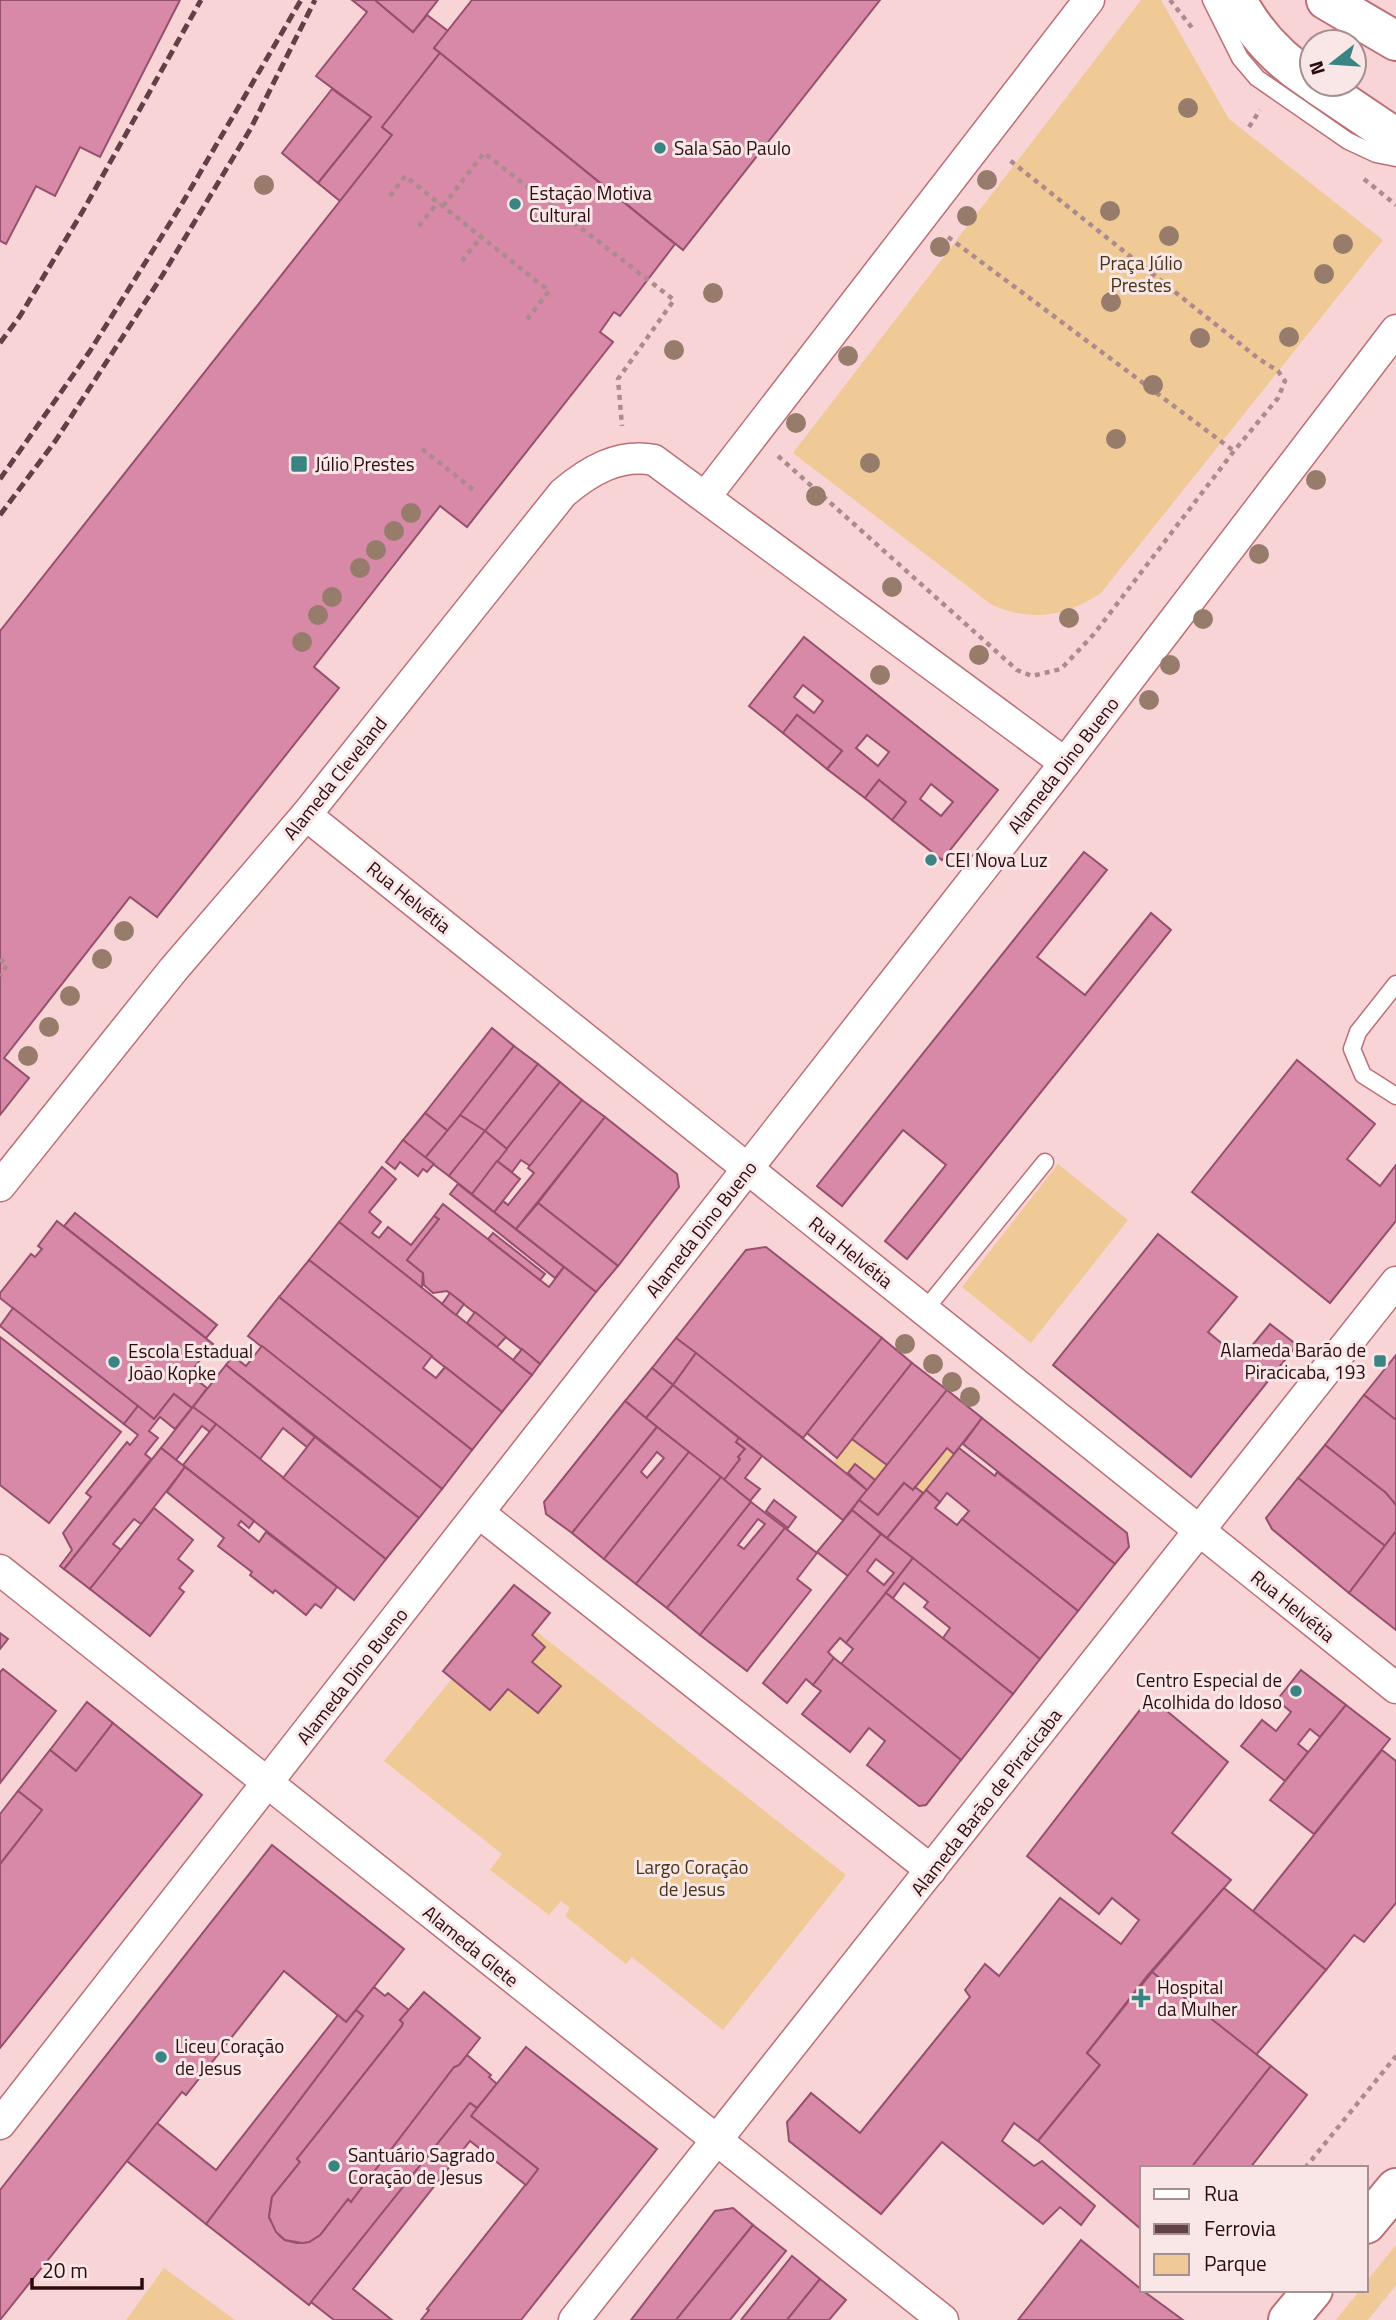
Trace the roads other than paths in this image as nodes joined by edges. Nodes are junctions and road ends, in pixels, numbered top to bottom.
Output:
1 (1089, 0) edge
2 (1210, 0) edge
3 (1237, 0) edge
4 (1326, 0) edge
5 (1360, 0) edge
6 (1396, 29) edge
7 (1396, 41) edge
8 (1298, 72) edge
9 (1336, 98) edge
10 (1396, 138) edge
11 (1396, 158) edge
12 (1396, 330) edge
13 (706, 496) junction
14 (1065, 763) junction
15 (306, 815) junction
16 (1396, 984) edge
17 (1396, 1096) edge
18 (1045, 1162) dead end
19 (748, 1169) junction
20 (0, 1186) edge
21 (1396, 1282) edge
22 (925, 1311) junction
23 (479, 1513) junction
24 (1199, 1531) junction
25 (0, 1570) edge
26 (1396, 1688) edge
27 (267, 1783) junction
28 (931, 1870) junction
29 (0, 2123) edge
30 (717, 2142) junction
31 (1396, 2188) edge
32 (1368, 2222) edge
33 (1310, 2292) edge
34 (574, 2320) edge
35 (943, 2320) edge
36 (1288, 2320) edge

1 - 13 street
2 - 11 lane
3 - 8 main road
4 - 7 main road
5 - 6 main road
9 - 10 main road
12 - 14 street, Alameda Dino Bueno
13 - 14 street
13 - 15 street, Alameda Cleveland
14 - 19 street, Alameda Dino Bueno
15 - 19 street, Rua Helvétia
15 - 20 street, Alameda Cleveland
16 - 17 lane
18 - 22 lane
19 - 22 street, Rua Helvétia
19 - 23 street, Alameda Dino Bueno
21 - 24 street, Alameda Barão de Piracicaba
22 - 24 street, Rua Helvétia
23 - 27 street, Alameda Dino Bueno
23 - 28 street
24 - 26 street, Rua Helvétia
24 - 28 street, Alameda Barão de Piracicaba
25 - 27 street, Alameda Glete
27 - 29 street, Alameda Dino Bueno
27 - 30 street, Alameda Glete
28 - 30 street, Alameda Barão de Piracicaba
30 - 34 street, Alameda Barão de Piracicaba
30 - 35 street, Alameda Glete
31 - 32 main road
33 - 36 main road

